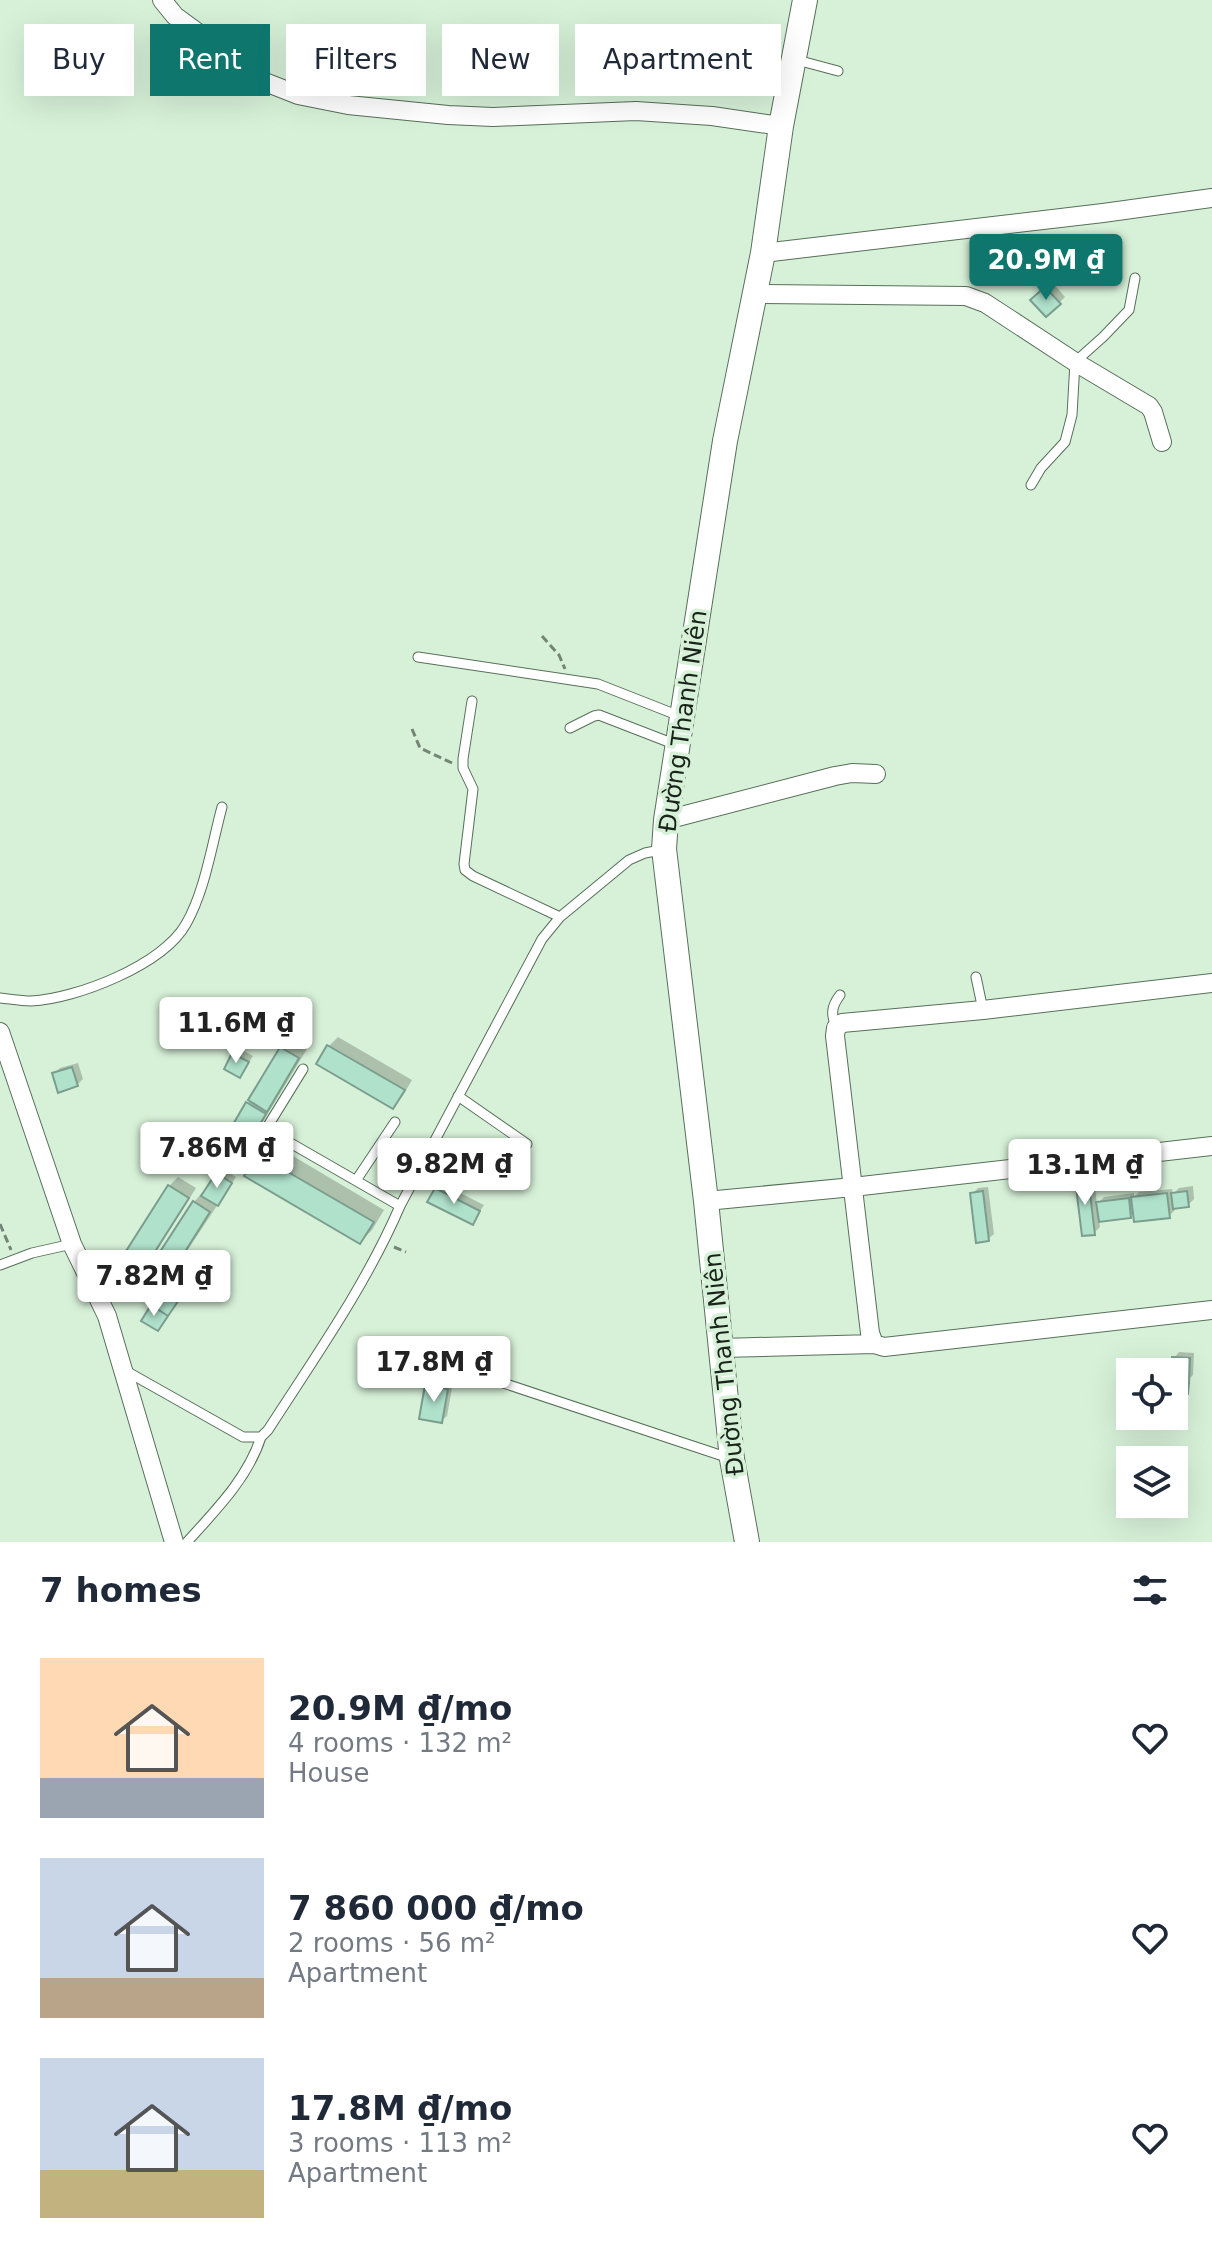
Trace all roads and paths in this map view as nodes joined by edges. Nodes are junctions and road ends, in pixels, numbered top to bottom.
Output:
1 (162, 0) edge
2 (805, 0) edge
3 (794, 59) junction
4 (838, 71) dead end
5 (781, 126) junction
6 (1212, 198) edge
7 (763, 253) junction
8 (1135, 278) dead end
9 (754, 294) junction
10 (1075, 362) junction
11 (1162, 442) dead end
12 (1031, 485) dead end
13 (542, 636) dead end
14 (418, 657) dead end
15 (569, 679) junction
16 (472, 701) dead end
17 (682, 717) junction
18 (570, 728) dead end
19 (412, 729) dead end
20 (678, 745) junction
21 (463, 768) junction
22 (876, 774) dead end
23 (222, 807) dead end
24 (666, 820) junction
25 (664, 849) junction
26 (560, 917) junction
27 (976, 977) dead end
28 (1212, 983) edge
29 (840, 995) dead end
30 (0, 998) edge
31 (983, 1010) junction
32 (836, 1028) junction
33 (0, 1032) edge
34 (303, 1069) dead end
35 (458, 1096) junction
36 (395, 1122) dead end
37 (266, 1129) junction
38 (257, 1143) dead end
39 (527, 1144) dead end
40 (1212, 1146) edge
41 (357, 1179) junction
42 (853, 1187) junction
43 (706, 1201) junction
44 (400, 1206) junction
45 (0, 1224) edge
46 (72, 1244) junction
47 (17, 1259) junction
48 (0, 1265) edge
49 (1212, 1310) edge
50 (874, 1344) junction
51 (721, 1348) junction
52 (123, 1369) junction
53 (470, 1372) dead end
54 (261, 1437) junction
55 (732, 1459) junction
56 (174, 1542) edge
57 (187, 1542) edge
58 (747, 1542) edge

1 - 5 street
2 - 3 main road, Đường Thanh Niên
3 - 4 lane
3 - 5 main road, Đường Thanh Niên
5 - 7 main road, Đường Thanh Niên
6 - 7 street
7 - 9 main road, Đường Thanh Niên
8 - 10 lane
9 - 10 street
9 - 17 main road, Đường Thanh Niên
10 - 11 street
10 - 12 lane
13 - 15 path
14 - 15 lane
15 - 17 lane
16 - 21 lane
17 - 20 main road, Đường Thanh Niên
18 - 20 lane
19 - 21 path
20 - 24 main road, Đường Thanh Niên
21 - 26 lane
22 - 24 street
23 - 30 lane
24 - 25 main road, Đường Thanh Niên
25 - 26 lane
25 - 43 main road, Đường Thanh Niên
26 - 35 lane
27 - 31 lane
28 - 31 street
29 - 32 lane
31 - 32 street
32 - 42 street
33 - 46 street
34 - 37 lane
35 - 39 lane
35 - 44 lane
36 - 41 lane
37 - 38 lane
37 - 41 lane
40 - 42 street
41 - 44 lane
42 - 43 street
42 - 50 street
43 - 51 main road, Đường Thanh Niên
44 - 54 lane
45 - 47 path
46 - 47 lane
46 - 52 street
47 - 48 lane
49 - 50 street
50 - 51 street
51 - 55 main road, Đường Thanh Niên
52 - 54 lane
52 - 56 street
53 - 55 lane
54 - 57 lane
55 - 58 main road, Đường Thanh Niên

